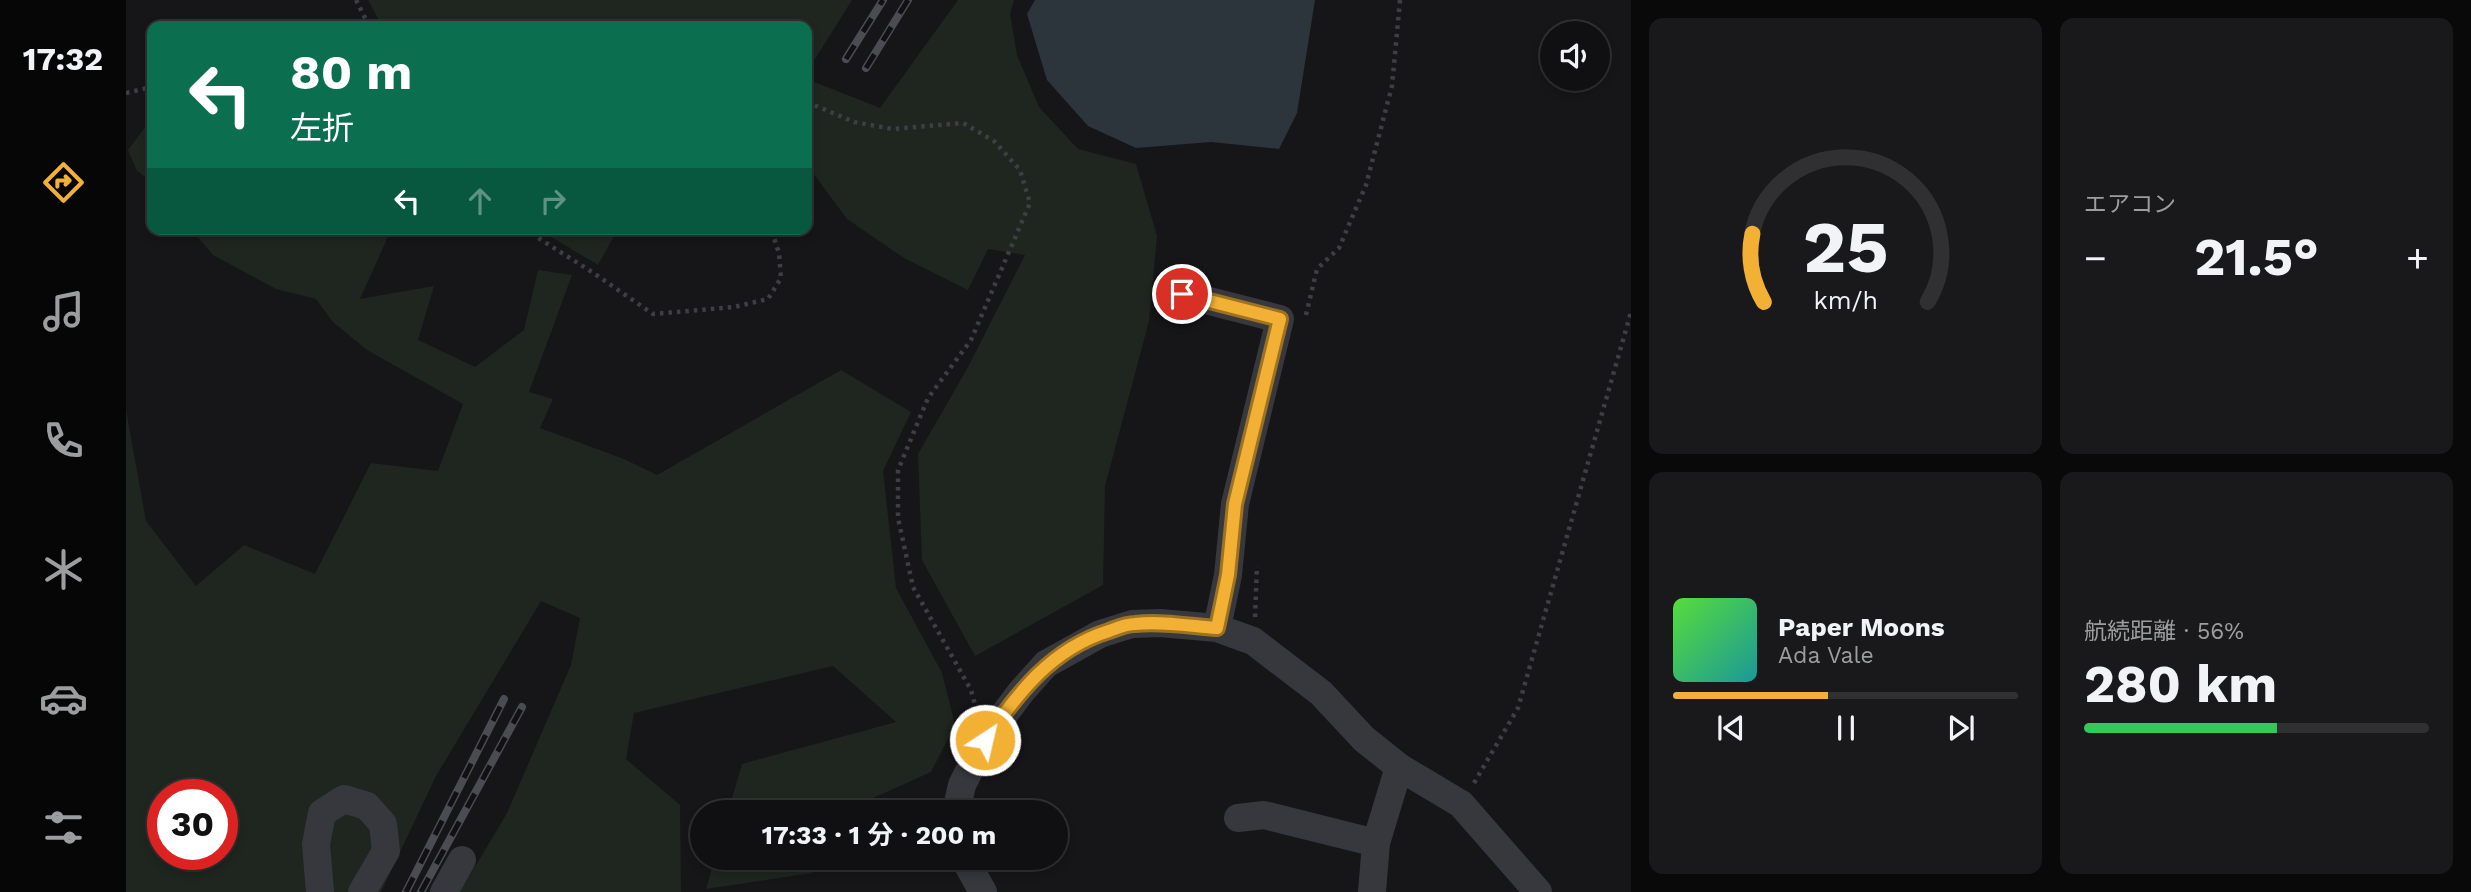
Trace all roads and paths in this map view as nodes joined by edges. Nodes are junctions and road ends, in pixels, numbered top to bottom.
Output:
1 (356, 0) edge
2 (1400, 0) edge
3 (366, 21) edge
4 (147, 88) edge
5 (126, 93) edge
6 (812, 104) edge
7 (533, 235) edge
8 (773, 235) edge
9 (1182, 294) dead end
10 (1631, 312) edge
11 (1304, 321) dead end
12 (1257, 563) dead end
13 (1217, 628) junction
14 (1253, 641) junction
15 (985, 740) junction
16 (1399, 767) junction
17 (959, 800) edge
18 (1461, 804) junction
19 (1238, 818) dead end
20 (1376, 843) junction
21 (462, 860) dead end
22 (971, 870) edge
23 (320, 892) edge
24 (362, 892) edge
25 (444, 892) edge
26 (983, 892) edge
27 (1372, 892) edge
28 (1538, 892) edge

1 - 3 path
2 - 11 path
4 - 5 path
6 - 15 path
7 - 8 path
9 - 13 street
10 - 18 path
12 - 14 path
13 - 14 street
13 - 15 street
14 - 16 street
15 - 17 street
16 - 18 street
16 - 20 street
18 - 28 street
19 - 20 street
20 - 27 street
21 - 25 street
22 - 26 street
23 - 24 street

